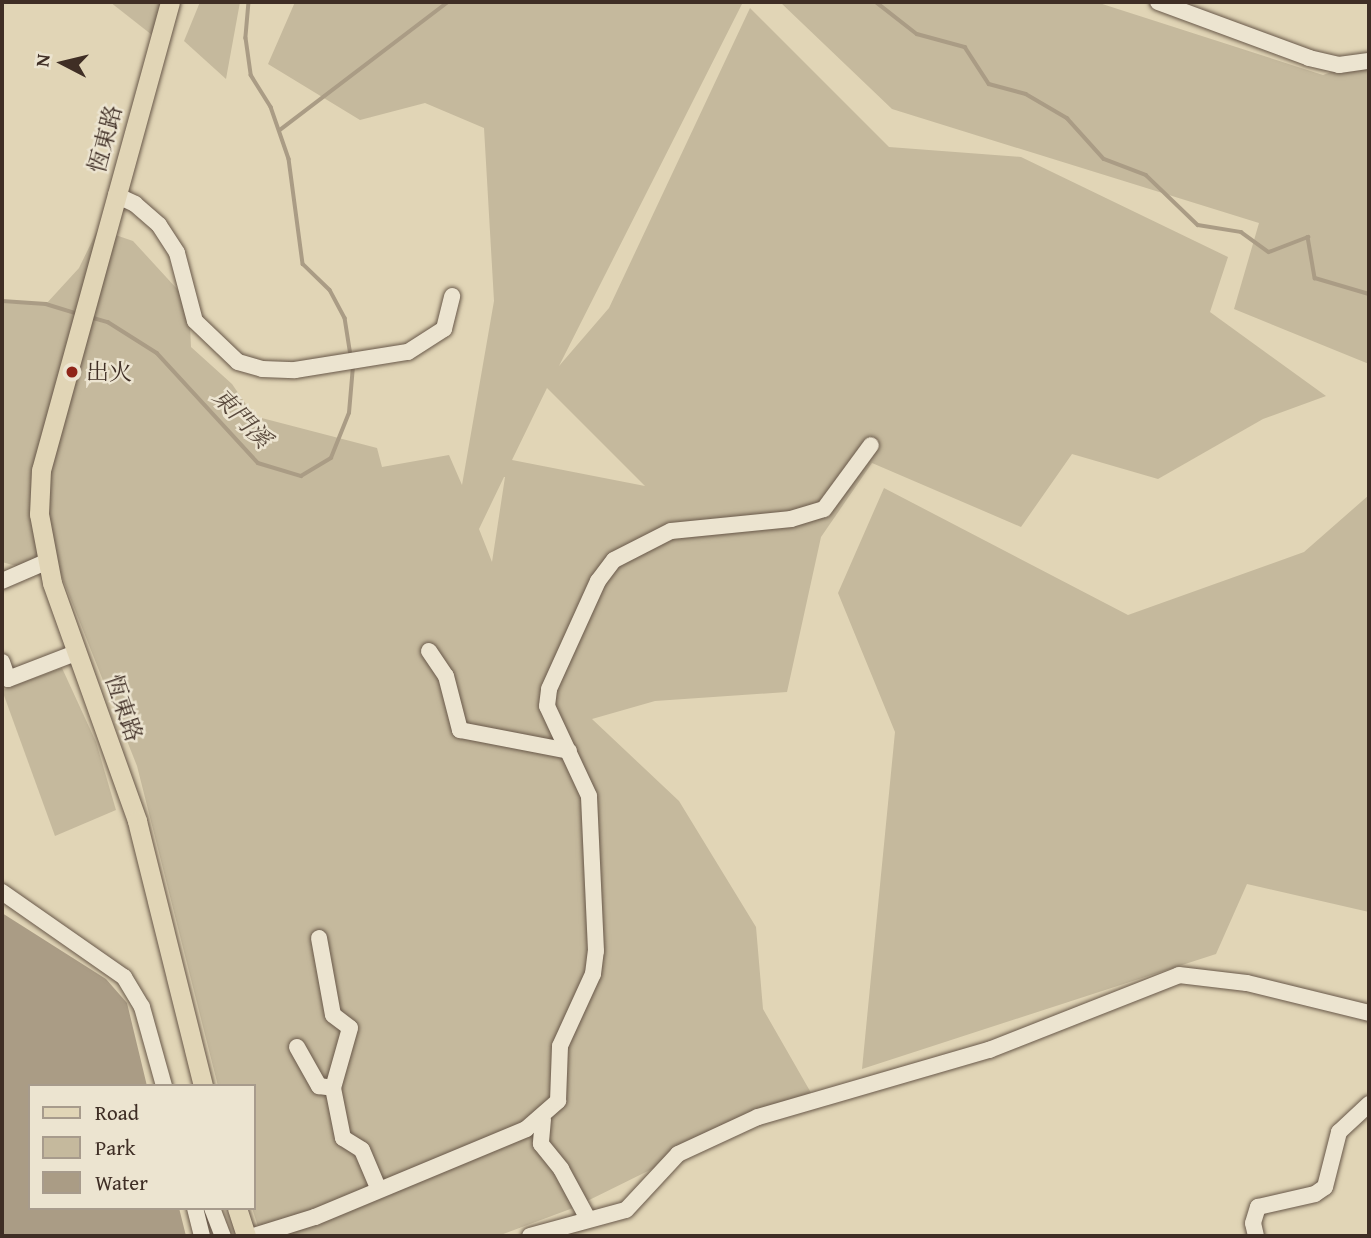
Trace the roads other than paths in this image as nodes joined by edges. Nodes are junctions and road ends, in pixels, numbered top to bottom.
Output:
1 (170, 2) edge
2 (1158, 2) edge
3 (1369, 61) edge
4 (116, 195) junction
5 (452, 296) dead end
6 (871, 445) dead end
7 (46, 562) junction
8 (2, 581) edge
9 (429, 651) dead end
10 (78, 652) junction
11 (2, 662) edge
12 (569, 751) junction
13 (2, 892) edge
14 (319, 938) dead end
15 (1369, 1013) edge
16 (297, 1047) dead end
17 (163, 1084) edge
18 (203, 1084) edge
19 (333, 1088) junction
20 (1369, 1104) edge
21 (543, 1119) junction
22 (379, 1190) junction
23 (196, 1210) edge
24 (213, 1210) edge
25 (238, 1210) edge
26 (587, 1217) junction
27 (202, 1236) edge
28 (223, 1236) edge
29 (246, 1236) edge
30 (254, 1236) edge
31 (530, 1236) edge
32 (1256, 1236) edge

1 - 4 main road, 恆東路
2 - 3 street
4 - 5 street
4 - 7 main road, 恆東路
6 - 12 street
7 - 8 street
7 - 10 main road, 恆東路
9 - 12 street
10 - 11 street
10 - 18 main road, 恆東路
12 - 21 street
13 - 17 street
14 - 19 street
15 - 26 street
16 - 19 street
19 - 22 street
20 - 32 street
21 - 22 street
21 - 26 street
22 - 30 street
23 - 27 street
24 - 28 street
25 - 29 main road
26 - 31 street

